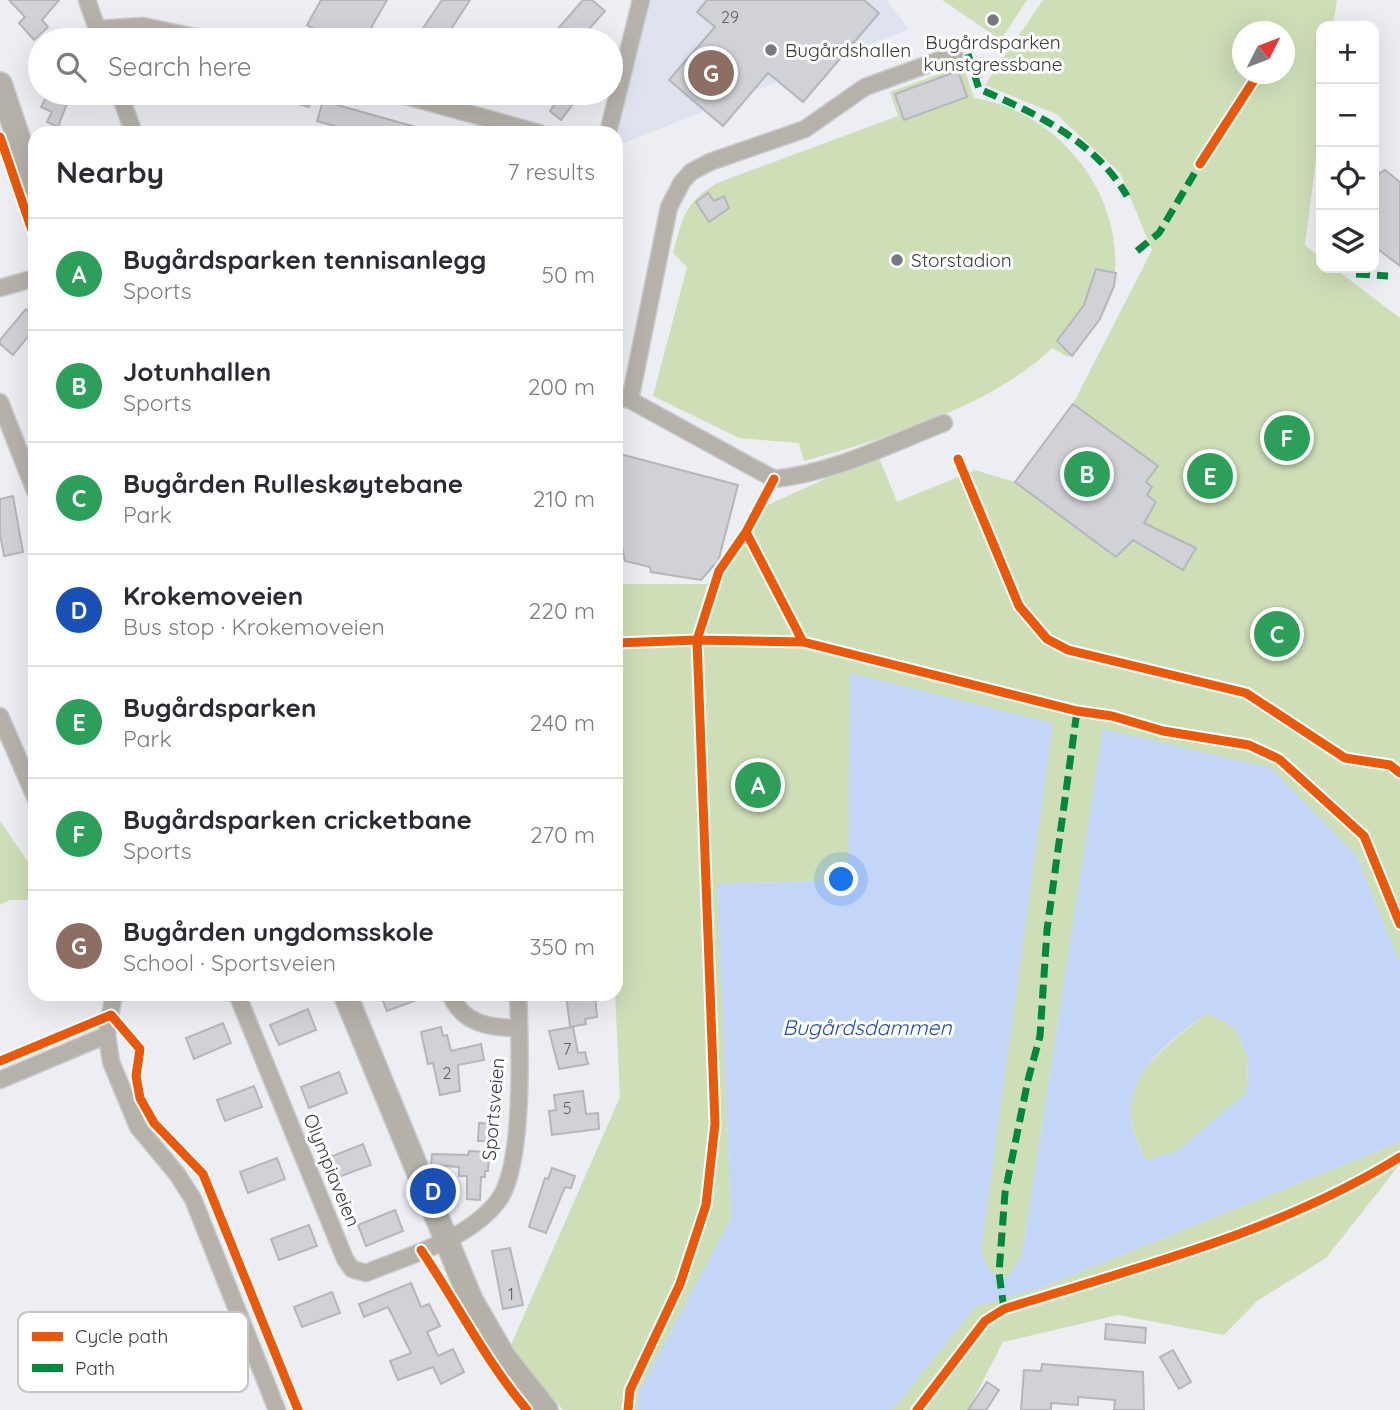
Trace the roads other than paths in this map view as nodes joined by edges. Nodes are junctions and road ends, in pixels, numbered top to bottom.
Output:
1 (87, 0) edge
2 (641, 0) edge
3 (97, 28) edge
4 (134, 28) edge
5 (153, 28) edge
6 (954, 55) dead end
7 (623, 73) edge
8 (0, 84) edge
9 (124, 105) edge
10 (439, 105) edge
11 (615, 105) edge
12 (131, 126) edge
13 (514, 126) edge
14 (610, 126) edge
15 (28, 166) edge
16 (28, 280) edge
17 (0, 288) edge
18 (623, 398) edge
19 (0, 402) edge
20 (944, 423) dead end
21 (28, 473) edge
22 (0, 716) edge
23 (28, 780) edge
24 (113, 1001) edge
25 (240, 1001) edge
26 (348, 1001) edge
27 (454, 1001) edge
28 (518, 1001) edge
29 (519, 1028) junction
30 (107, 1035) junction
31 (0, 1080) edge
32 (444, 1240) junction
33 (238, 1312) edge
34 (248, 1337) edge
35 (277, 1410) edge
36 (546, 1410) edge

1 - 3 street
2 - 7 street
4 - 5 street
6 - 18 street
8 - 15 main road
9 - 12 street
10 - 13 street
11 - 14 street
16 - 17 street
18 - 20 street
19 - 21 street
22 - 23 street
24 - 30 street
25 - 32 street, Olympiaveien
26 - 32 main road
27 - 29 street
28 - 29 street, Sportsveien
29 - 32 street, Sportsveien
30 - 31 street
30 - 33 street
32 - 36 main road
34 - 35 street

